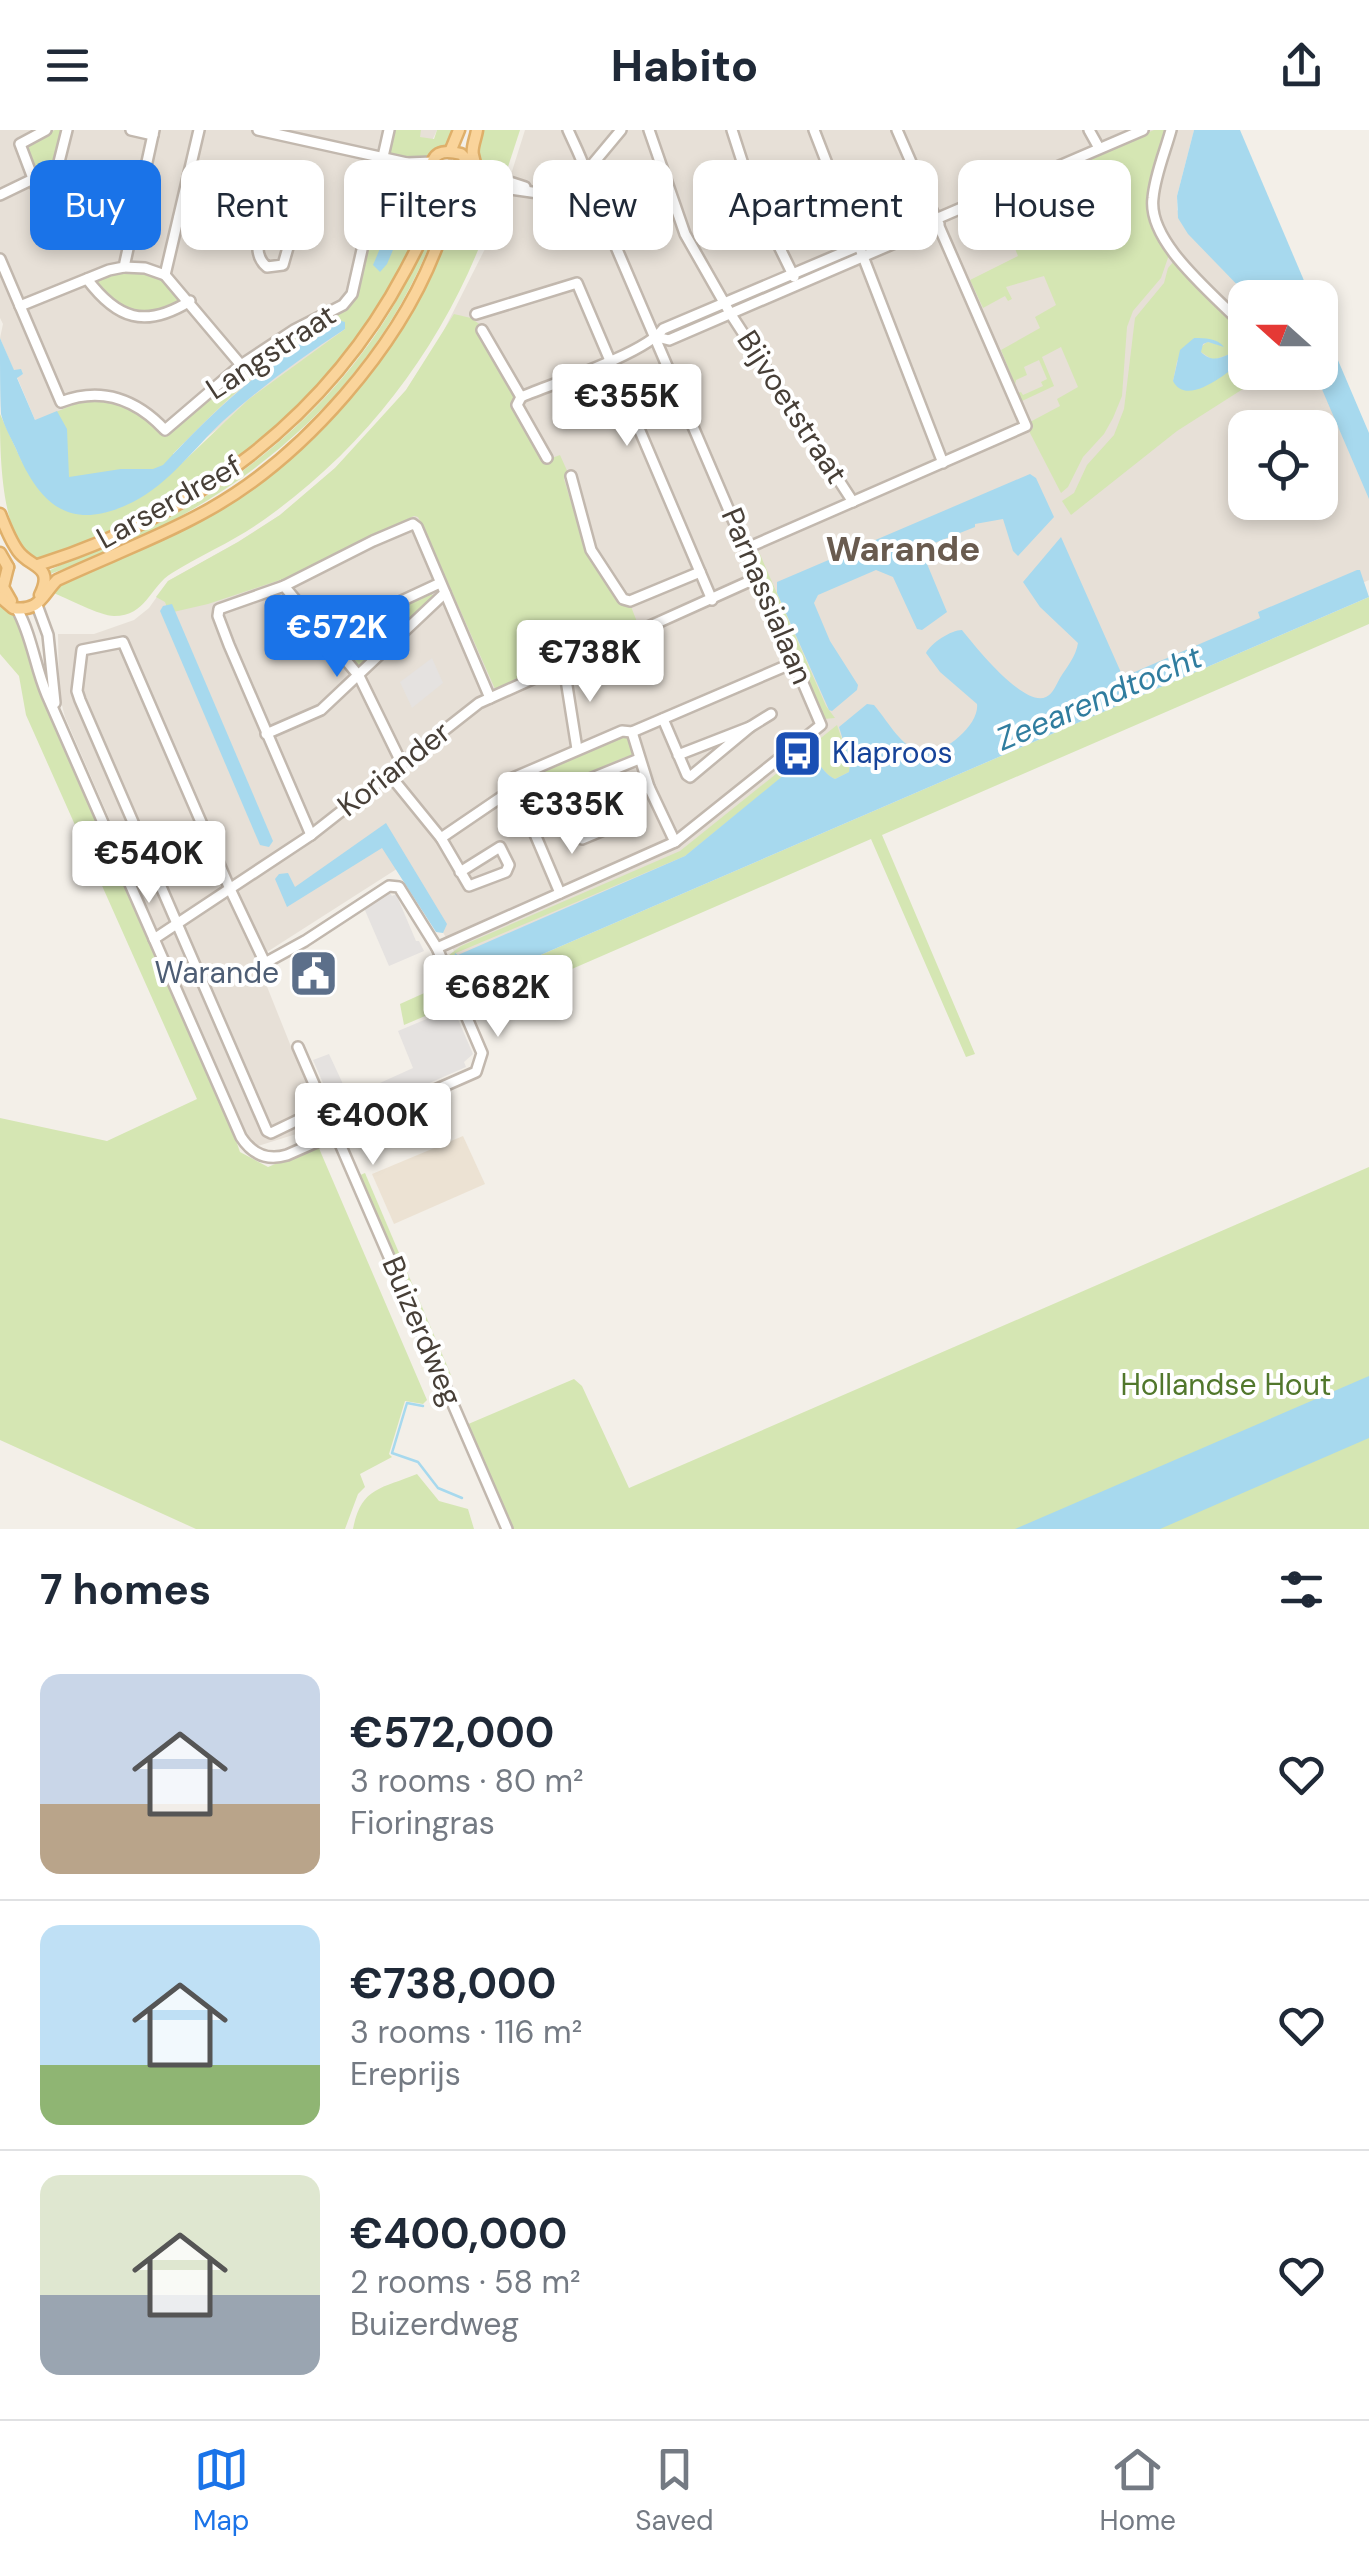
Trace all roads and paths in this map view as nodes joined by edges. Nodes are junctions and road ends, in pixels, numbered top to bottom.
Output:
1 (46, 130) edge
2 (67, 130) edge
3 (131, 130) edge
4 (199, 130) edge
5 (258, 130) edge
6 (388, 130) edge
7 (460, 130) edge
8 (477, 130) edge
9 (568, 130) edge
10 (621, 130) edge
11 (649, 130) edge
12 (732, 130) edge
13 (814, 130) edge
14 (897, 130) edge
15 (1089, 130) edge
16 (1143, 130) edge
17 (1171, 130) edge
18 (154, 132) edge
19 (1099, 148) junction
20 (454, 152) junction
21 (382, 157) junction
22 (60, 160) edge
23 (394, 160) edge
24 (450, 160) edge
25 (464, 160) edge
26 (475, 160) edge
27 (581, 160) edge
28 (596, 160) edge
29 (910, 160) edge
30 (30, 172) edge
31 (30, 181) edge
32 (0, 195) edge
33 (178, 218) junction
34 (938, 218) edge
35 (181, 219) edge
36 (938, 224) edge
37 (259, 235) joint
38 (414, 250) edge
39 (434, 250) edge
40 (618, 250) edge
41 (862, 251) junction
42 (0, 259) edge
43 (124, 266) junction
44 (166, 275) junction
45 (88, 279) junction
46 (795, 279) junction
47 (190, 301) junction
48 (725, 302) junction
49 (20, 306) junction
50 (1228, 310) edge
51 (730, 313) junction
52 (476, 314) dead end
53 (482, 330) dead end
54 (657, 337) junction
55 (610, 360) junction
56 (241, 365) junction
57 (521, 397) junction
58 (547, 458) dead end
59 (943, 462) junction
60 (571, 476) dead end
61 (853, 502) junction
62 (0, 514) edge
63 (747, 548) junction
64 (0, 554) edge
65 (26, 571) edge
66 (700, 572) junction
67 (759, 578) junction
68 (284, 586) junction
69 (443, 588) junction
70 (0, 597) edge
71 (712, 600) junction
72 (36, 603) junction
73 (17, 609) junction
74 (326, 636) junction
75 (795, 662) junction
76 (564, 667) junction
77 (359, 676) junction
78 (490, 698) junction
79 (56, 710) junction
80 (771, 714) dead end
81 (663, 719) junction
82 (750, 726) junction
83 (632, 732) junction
84 (266, 734) junction
85 (578, 749) junction
86 (678, 755) junction
87 (639, 759) junction
88 (402, 764) junction
89 (389, 774) junction
90 (649, 788) junction
91 (510, 790) junction
92 (615, 803) junction
93 (523, 806) junction
94 (311, 834) junction
95 (441, 838) junction
96 (676, 842) junction
97 (460, 872) junction
98 (230, 890) junction
99 (560, 893) junction
100 (178, 924) junction
101 (154, 939) junction
102 (437, 948) junction
103 (298, 1047) dead end
104 (325, 1107) junction
105 (336, 1133) junction
106 (507, 1529) edge

1 - 30 street
2 - 22 street
3 - 18 street
4 - 33 street
5 - 21 street
6 - 21 street, Langstraat
7 - 20 main road
8 - 26 main road
9 - 27 street
10 - 28 street
11 - 48 street, Bijvoetstraat
12 - 46 street
13 - 41 street
14 - 29 street
15 - 19 street
16 - 19 street
17 - 50 street
18 - 43 street
19 - 34 street
20 - 24 main road
20 - 25 main road
21 - 23 street
21 - 56 street, Langstraat
31 - 32 street
33 - 35 street
33 - 44 street
36 - 59 street
37 - 37 street
38 - 65 main road, Larserdreef
39 - 65 main road, Larserdreef
40 - 54 street, Parnassialaan
41 - 46 street
41 - 59 street
42 - 49 street
43 - 44 street
43 - 45 street
44 - 47 street
45 - 47 street
45 - 49 street
46 - 48 street
46 - 51 street
47 - 56 street
48 - 51 street, Bijvoetstraat
48 - 54 street
49 - 56 street, Langstraat
51 - 54 street
51 - 61 street, Bijvoetstraat
52 - 55 street
53 - 57 street
54 - 55 street
54 - 63 street, Parnassialaan
55 - 57 street
55 - 66 street
57 - 58 street
59 - 61 street
60 - 66 street
61 - 63 street
62 - 65 main road
63 - 67 street, Parnassialaan
64 - 65 main road
65 - 72 main road
65 - 72 main road
66 - 71 street
67 - 71 street, Koriander
67 - 75 street, Parnassialaan
68 - 69 street
68 - 74 street
68 - 84 street
69 - 74 street
69 - 77 street
69 - 78 street
70 - 73 main road
71 - 76 street, Koriander
72 - 73 main road
72 - 79 street
73 - 79 street
74 - 77 street
75 - 81 street
75 - 96 street, Parnassialaan
76 - 78 street, Koriander
76 - 85 street
77 - 84 street
77 - 88 street
78 - 88 street, Koriander
79 - 101 street
80 - 82 street
81 - 83 street
81 - 86 street
82 - 86 street
82 - 86 street
83 - 85 street
83 - 87 street
84 - 94 street
85 - 91 street
87 - 90 street
87 - 93 street
88 - 89 street, Koriander
89 - 94 street, Koriander
89 - 95 street
90 - 92 street
90 - 96 street
91 - 93 street
91 - 95 street
92 - 92 street
93 - 99 street
94 - 98 street, Koriander
95 - 97 street
96 - 99 street
97 - 97 street
98 - 100 street, Koriander
98 - 100 street
98 - 102 street
99 - 102 street
100 - 101 street, Koriander
100 - 104 street
101 - 105 street
102 - 105 street
103 - 104 street, Buizerdweg
104 - 105 street, Buizerdweg
105 - 106 street, Buizerdweg

